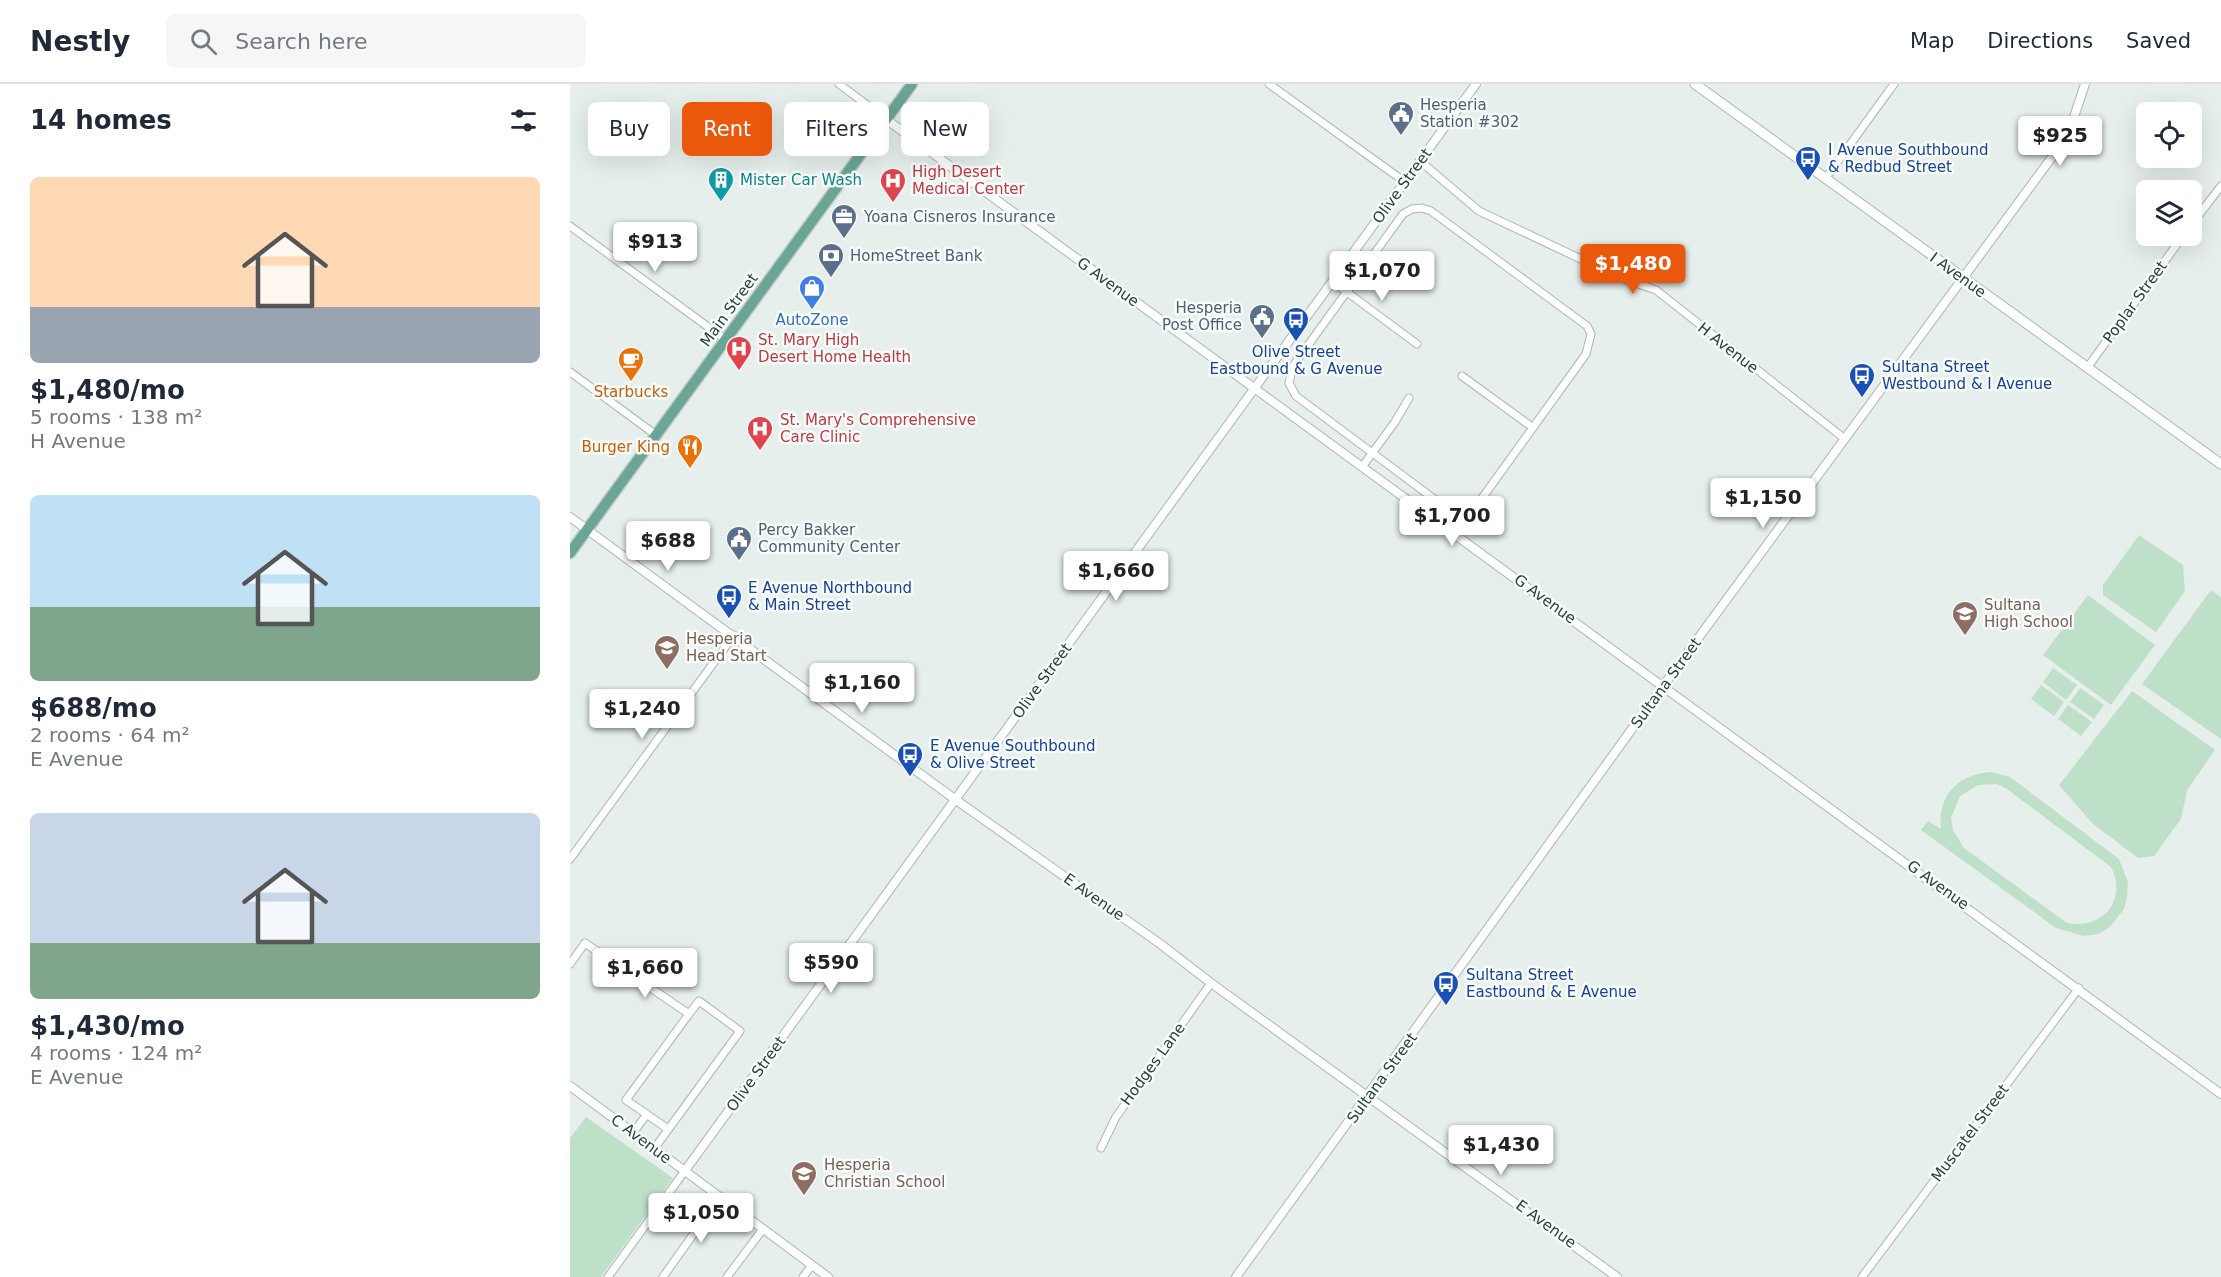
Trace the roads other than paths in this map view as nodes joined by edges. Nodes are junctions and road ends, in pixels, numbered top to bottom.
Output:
1 (839, 84) edge
2 (912, 84) edge
3 (1269, 84) edge
4 (1476, 84) edge
5 (1695, 84) edge
6 (1894, 84) edge
7 (2085, 84) edge
8 (863, 102) edge
9 (889, 117) edge
10 (889, 121) edge
11 (861, 156) edge
12 (1420, 161) junction
13 (1825, 179) junction
14 (1405, 182) junction
15 (2221, 186) edge
16 (2202, 211) edge
17 (570, 226) edge
18 (2176, 246) edge
19 (1962, 278) junction
20 (1332, 281) junction
21 (1347, 292) junction
22 (726, 340) junction
23 (1417, 344) dead end
24 (2087, 368) junction
25 (570, 372) edge
26 (1462, 376) dead end
27 (1254, 388) junction
28 (1409, 398) dead end
29 (1532, 427) junction
30 (656, 435) junction
31 (1845, 439) junction
32 (1372, 454) junction
33 (2221, 464) edge
34 (1362, 466) junction
35 (570, 517) edge
36 (587, 530) junction
37 (570, 553) edge
38 (734, 635) junction
39 (1663, 686) junction
40 (956, 800) junction
41 (570, 859) edge
42 (570, 964) edge
43 (1211, 984) junction
44 (2079, 988) junction
45 (688, 1014) junction
46 (570, 1086) edge
47 (2221, 1094) edge
48 (1370, 1095) junction
49 (646, 1114) junction
50 (669, 1130) junction
51 (633, 1133) junction
52 (1101, 1148) dead end
53 (654, 1149) junction
54 (684, 1172) junction
55 (719, 1198) junction
56 (763, 1229) junction
57 (812, 1265) junction
58 (608, 1277) edge
59 (663, 1277) edge
60 (727, 1277) edge
61 (803, 1277) edge
62 (828, 1277) edge
63 (1236, 1277) edge
64 (1617, 1277) edge
65 (1862, 1277) edge

1 - 8 street, G Avenue
2 - 9 main road, Main Street
3 - 14 street
4 - 12 street, Olive Street
5 - 13 main road, I Avenue
6 - 13 street
7 - 19 street, Sultana Street
10 - 27 street, G Avenue
11 - 22 main road, Main Street
12 - 14 street, Olive Street
12 - 31 street, H Avenue
13 - 19 main road, I Avenue
14 - 20 street, Olive Street
15 - 16 street
17 - 22 street
18 - 24 street, Poplar Street
19 - 24 main road, I Avenue
19 - 31 street, Sultana Street
20 - 21 street
20 - 27 street, Olive Street
21 - 23 street
21 - 29 street
21 - 32 street
22 - 30 main road, Main Street
24 - 33 main road, I Avenue
25 - 30 street
26 - 29 street
27 - 34 street, G Avenue
27 - 40 street, Olive Street
28 - 32 street
29 - 32 street
30 - 36 main road, Main Street
31 - 39 street, Sultana Street
32 - 34 street
34 - 39 street, G Avenue
35 - 36 street, E Avenue
36 - 37 main road, Main Street
36 - 38 street, E Avenue
38 - 40 street, E Avenue
38 - 41 street
39 - 44 street, G Avenue
39 - 48 street, Sultana Street
40 - 43 street, E Avenue
40 - 54 street, Olive Street
42 - 45 street
43 - 48 street, E Avenue
43 - 52 street, Hodges Lane
44 - 47 street, G Avenue
44 - 65 street, Muscatel Street
45 - 49 street
45 - 50 street
46 - 51 street, C Avenue
48 - 63 street, Sultana Street
48 - 64 street, E Avenue
49 - 50 street
49 - 51 street
50 - 53 street
51 - 53 street, C Avenue
53 - 54 street, C Avenue
54 - 55 street, C Avenue
54 - 58 street, Olive Street
55 - 56 street, C Avenue
55 - 59 street
56 - 57 street, C Avenue
56 - 60 street
57 - 61 street
57 - 62 street, C Avenue

